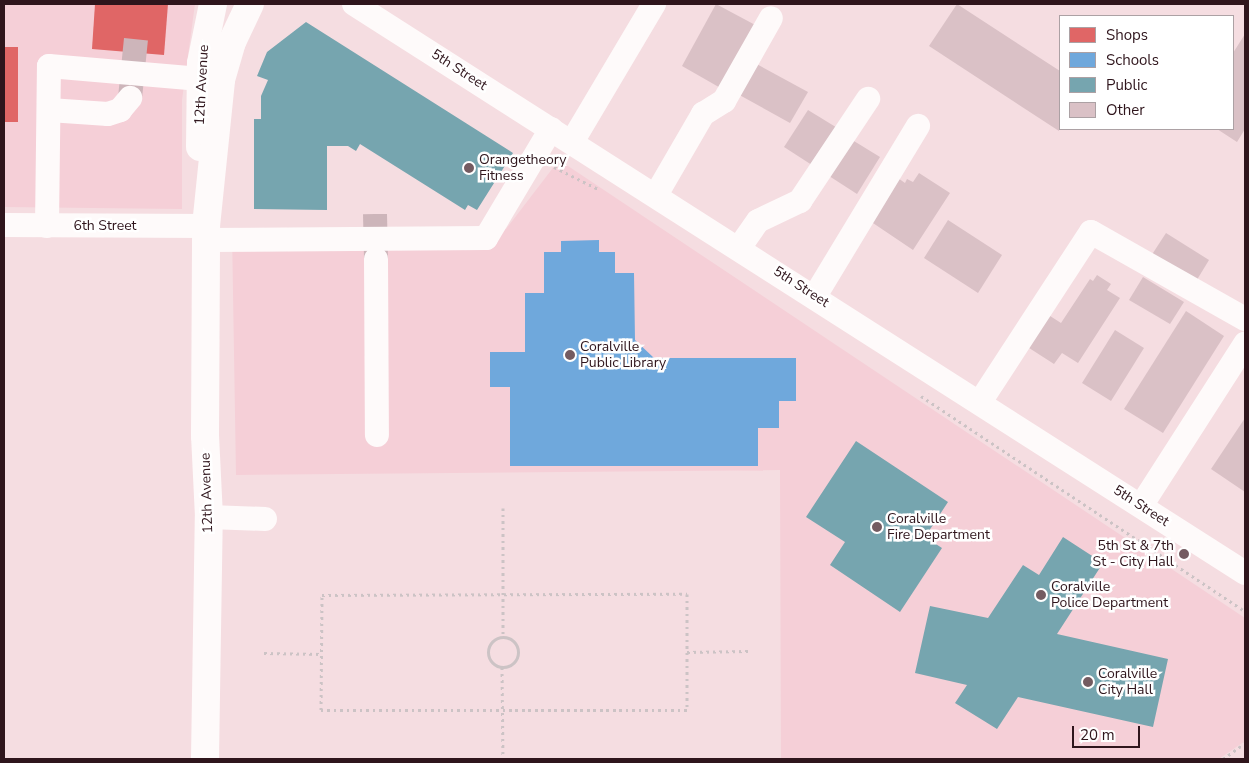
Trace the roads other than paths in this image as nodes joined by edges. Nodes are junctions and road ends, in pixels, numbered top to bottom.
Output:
1 (213, 4) edge
2 (250, 4) edge
3 (354, 4) edge
4 (654, 4) edge
5 (385, 12) edge
6 (771, 18) dead end
7 (200, 78) junction
8 (130, 98) dead end
9 (868, 99) dead end
10 (49, 110) junction
11 (918, 126) dead end
12 (551, 129) junction
13 (572, 142) junction
14 (656, 195) junction
15 (4, 225) edge
16 (47, 226) junction
17 (206, 233) junction
18 (739, 248) junction
19 (376, 259) tunnel mouth
20 (815, 296) junction
21 (1245, 320) edge
22 (1245, 344) edge
23 (980, 402) junction
24 (377, 435) dead end
25 (1141, 506) junction
26 (208, 517) junction
27 (265, 519) dead end
28 (1245, 573) edge
29 (205, 759) edge

1 - 7 main road, 12th Avenue
2 - 17 main road, 12th Avenue
3 - 5 street, 5th Street
4 - 13 street
5 - 12 street, 5th Street
6 - 14 street
7 - 10 street
7 - 17 main road, 12th Avenue
8 - 10 street
9 - 18 street
10 - 16 street
11 - 20 street
12 - 13 street, 5th Street
12 - 17 street, 6th Street
13 - 14 street, 5th Street
14 - 18 street, 5th Street
15 - 16 street, 6th Street
16 - 17 street, 6th Street
17 - 26 main road, 12th Avenue
18 - 20 street, 5th Street
19 - 24 street
20 - 23 street, 5th Street
21 - 23 street
22 - 25 street
23 - 25 street, 5th Street
25 - 28 street, 5th Street
26 - 27 street
26 - 29 main road, 12th Avenue

